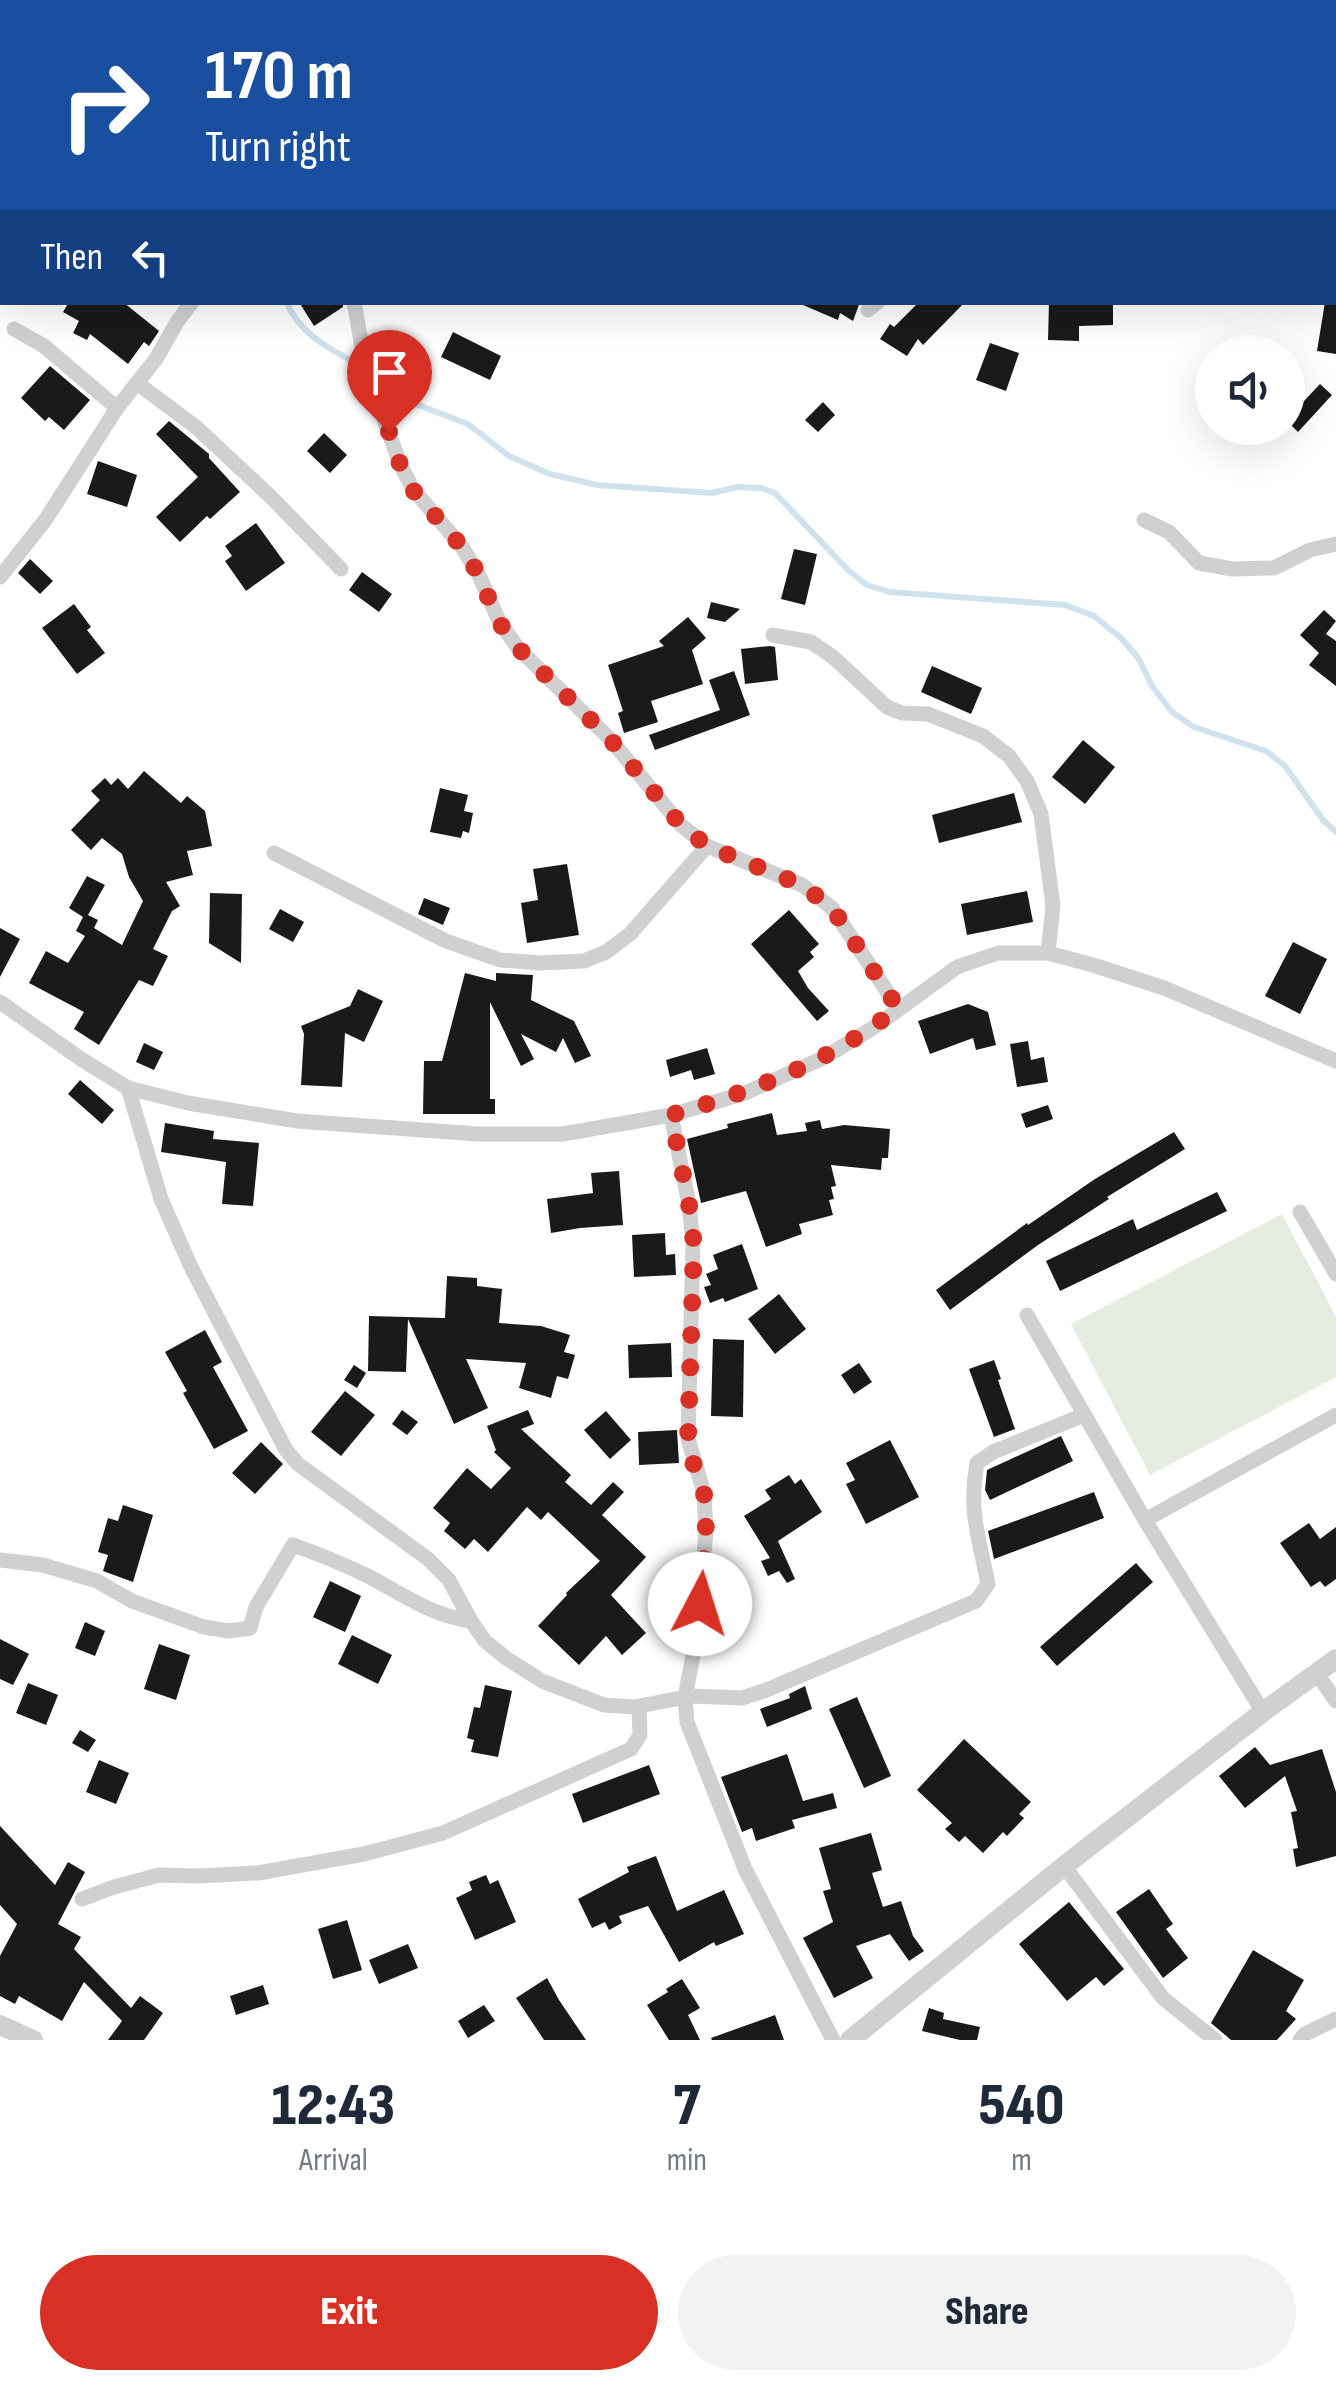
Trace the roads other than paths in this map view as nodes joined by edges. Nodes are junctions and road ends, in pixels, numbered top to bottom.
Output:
1 (190, 305) edge
2 (355, 305) edge
3 (14, 329) dead end
4 (138, 383) junction
5 (117, 408) junction
6 (1144, 520) dead end
7 (1336, 544) edge
8 (342, 569) dead end
9 (0, 578) edge
10 (773, 635) dead end
11 (707, 846) junction
12 (274, 852) dead end
13 (1048, 953) junction
14 (0, 1002) edge
15 (898, 1008) junction
16 (1336, 1060) edge
17 (128, 1088) junction
18 (671, 1115) junction
19 (1300, 1212) dead end
20 (1336, 1274) edge
21 (1027, 1315) dead end
22 (1084, 1415) junction
23 (1336, 1415) edge
24 (1146, 1520) junction
25 (0, 1560) edge
26 (470, 1621) junction
27 (1336, 1659) edge
28 (1317, 1674) junction
29 (684, 1697) junction
30 (1336, 1701) edge
31 (639, 1706) junction
32 (1263, 1712) junction
33 (1064, 1866) junction
34 (82, 1899) dead end
35 (1336, 2019) edge
36 (0, 2025) edge
37 (33, 2040) edge
38 (833, 2040) edge
39 (850, 2040) edge
40 (1215, 2040) edge
41 (1300, 2040) edge

1 - 4 street
2 - 11 street
3 - 5 street
4 - 5 street
4 - 8 street
5 - 9 street
6 - 7 street
10 - 13 street
11 - 12 street
11 - 15 street
13 - 15 street
13 - 16 street
14 - 17 street
15 - 18 street
17 - 18 street
17 - 26 street
18 - 29 street
19 - 20 street
21 - 22 street
22 - 24 street
22 - 29 street
23 - 24 street
24 - 32 street
25 - 26 street
26 - 31 street
27 - 28 street
28 - 30 street
28 - 32 street
29 - 31 street
29 - 38 street
31 - 34 street
32 - 33 street
33 - 39 street
33 - 40 street
35 - 41 street
36 - 37 street

